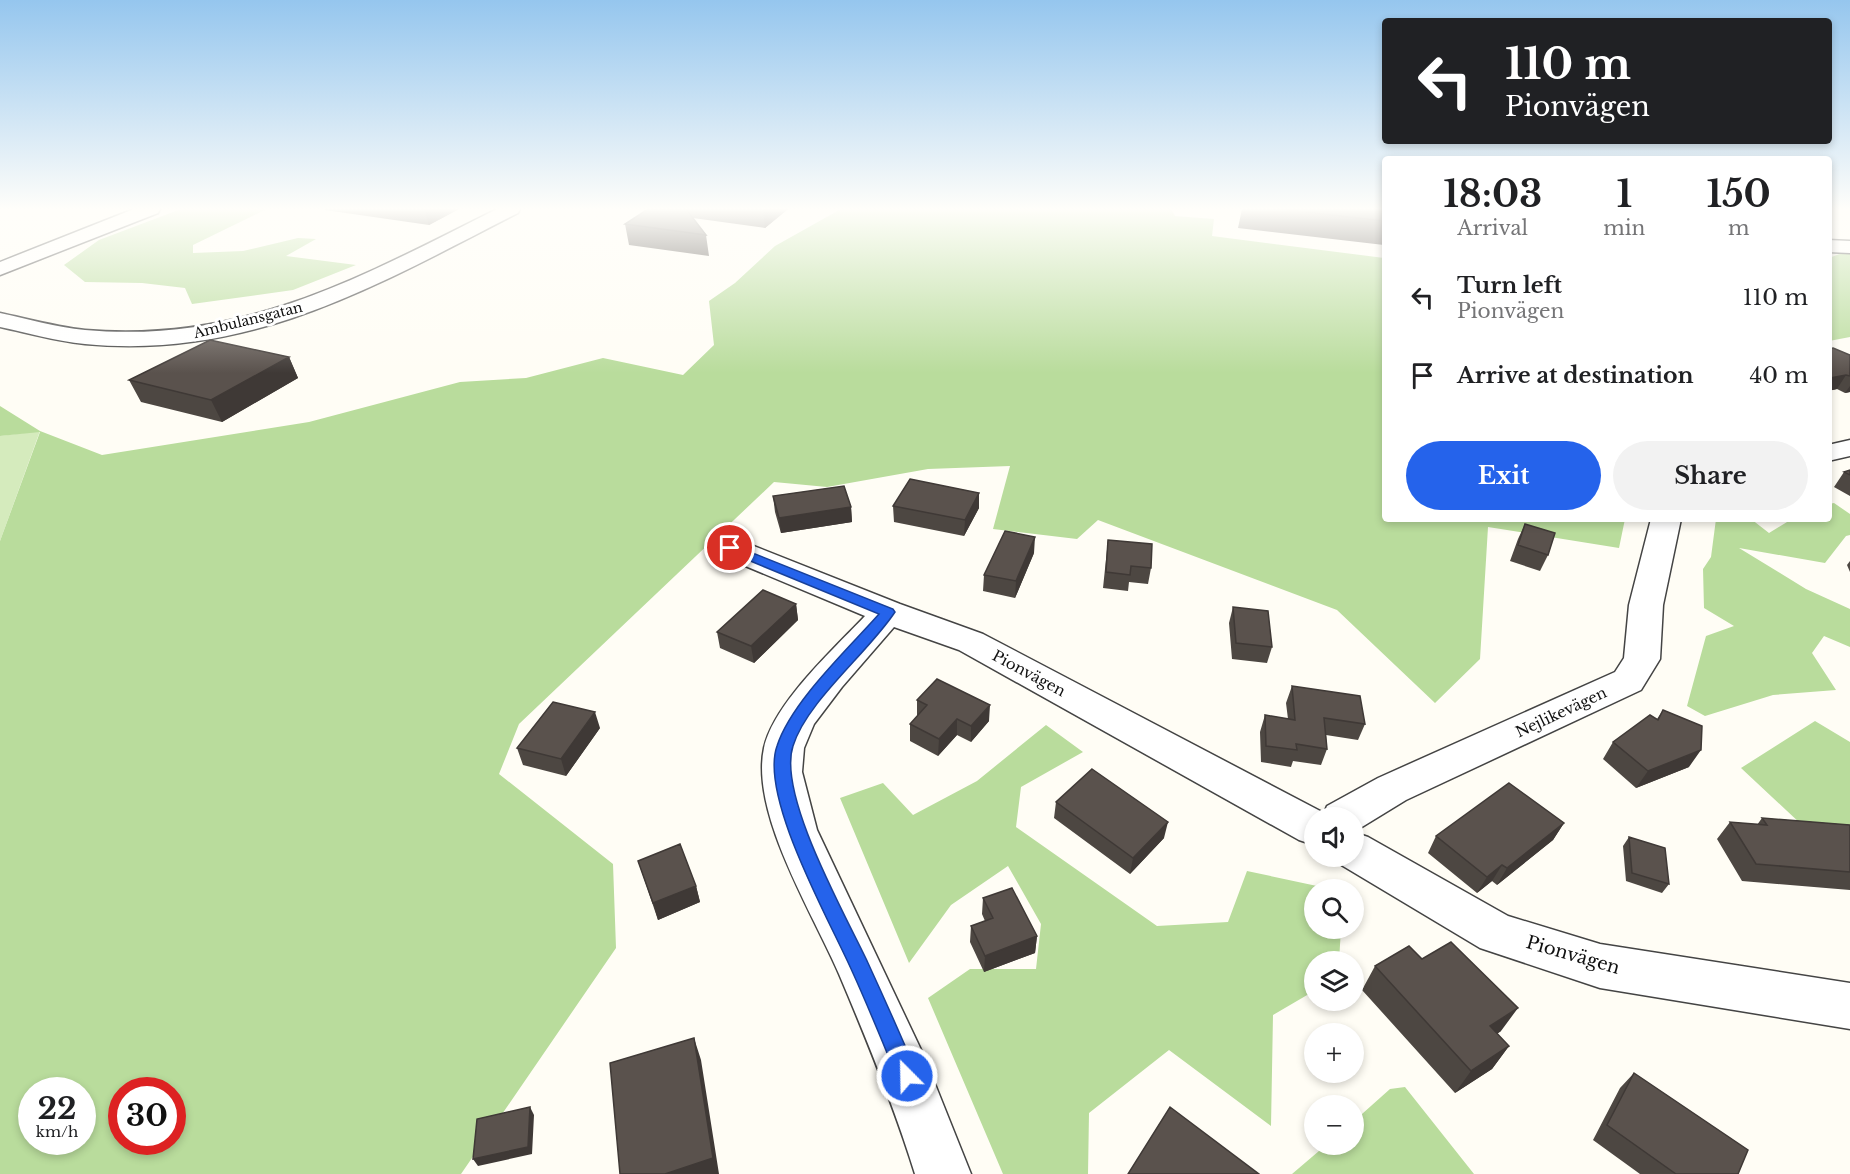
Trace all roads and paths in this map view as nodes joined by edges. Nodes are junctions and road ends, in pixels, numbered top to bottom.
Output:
1 (402, 264) edge
2 (0, 320) edge
3 (1850, 448) edge
4 (1832, 452) edge
5 (1665, 522) edge
6 (730, 548) dead end
7 (888, 612) junction
8 (1361, 807) edge
9 (1304, 823) edge
10 (1364, 856) edge
11 (1850, 1006) edge
12 (943, 1174) edge

1 - 2 street, Ambulansgatan
3 - 4 street
5 - 8 street, Nejlikevägen
6 - 7 street, Pionvägen
7 - 9 street, Pionvägen
7 - 12 street
10 - 11 street, Pionvägen

